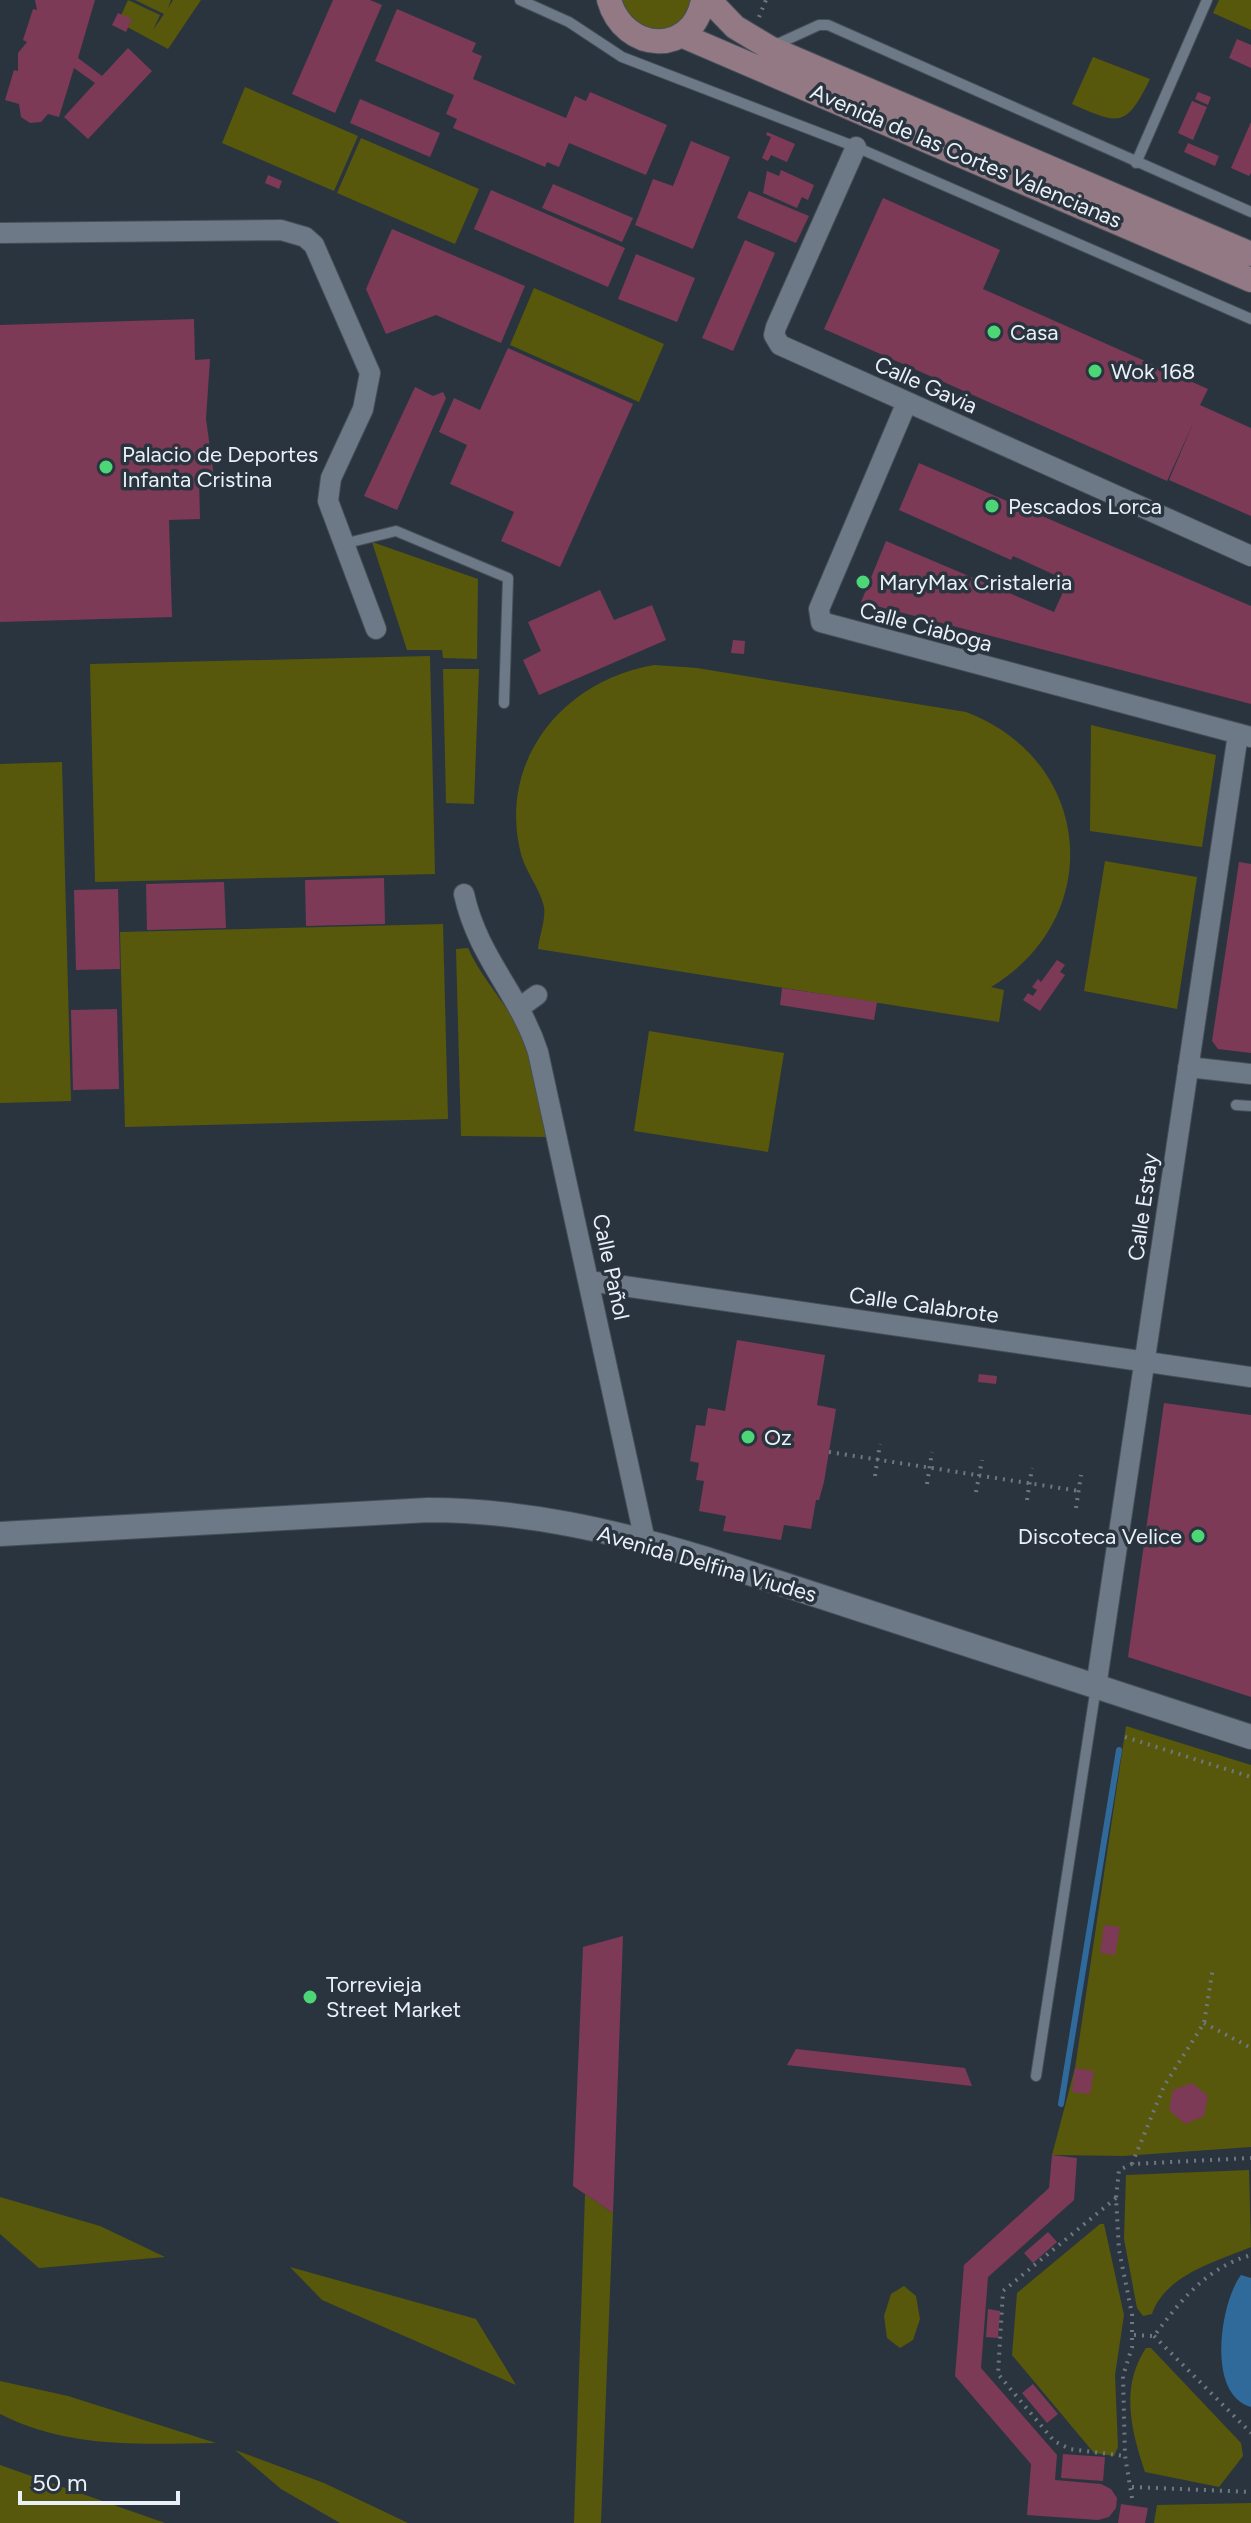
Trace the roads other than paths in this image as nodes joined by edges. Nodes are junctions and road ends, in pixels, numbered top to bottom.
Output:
1 (520, 0) edge
2 (609, 0) edge
3 (706, 0) edge
4 (1207, 0) edge
5 (681, 35) junction
6 (770, 48) junction
7 (856, 147) junction
8 (1136, 163) junction
9 (1251, 212) edge
10 (0, 233) edge
11 (1251, 254) edge
12 (1251, 280) edge
13 (1251, 319) edge
14 (907, 402) junction
15 (343, 544) junction
16 (1251, 556) edge
17 (376, 629) dead end
18 (504, 703) dead end
19 (1245, 736) edge
20 (464, 894) dead end
21 (537, 995) dead end
22 (519, 1008) junction
23 (1188, 1067) junction
24 (1251, 1074) edge
25 (1236, 1105) dead end
26 (1251, 1106) edge
27 (589, 1281) junction
28 (1144, 1361) junction
29 (1251, 1377) edge
30 (0, 1534) edge
31 (645, 1541) junction
32 (1096, 1687) junction
33 (1251, 1737) edge
34 (1036, 2076) dead end

1 - 7 lane
2 - 5 main road
3 - 5 main road
3 - 6 main road, Avenida de las Cortes Valencianas
4 - 8 lane
5 - 12 main road, Avenida de las Cortes Valencianas
6 - 8 lane
6 - 11 main road, Avenida de las Cortes Valencianas
7 - 13 lane
7 - 14 street, Calle Gavia
8 - 9 lane
10 - 15 street
14 - 16 street, Calle Gavia
14 - 19 street, Calle Ciaboga
15 - 17 street
15 - 18 lane
19 - 23 street, Calle Estay
20 - 22 street, Calle Pañol
21 - 22 street
22 - 27 street, Calle Pañol
23 - 24 street
23 - 28 street, Calle Estay
25 - 26 lane
27 - 28 street, Calle Calabrote
27 - 31 street, Calle Pañol
28 - 29 street, Calle Calabrote
28 - 32 street, Calle Estay
30 - 31 street, Avenida Delfina Viudes
31 - 32 street, Avenida Delfina Viudes
32 - 33 street, Avenida Delfina Viudes
32 - 34 lane

